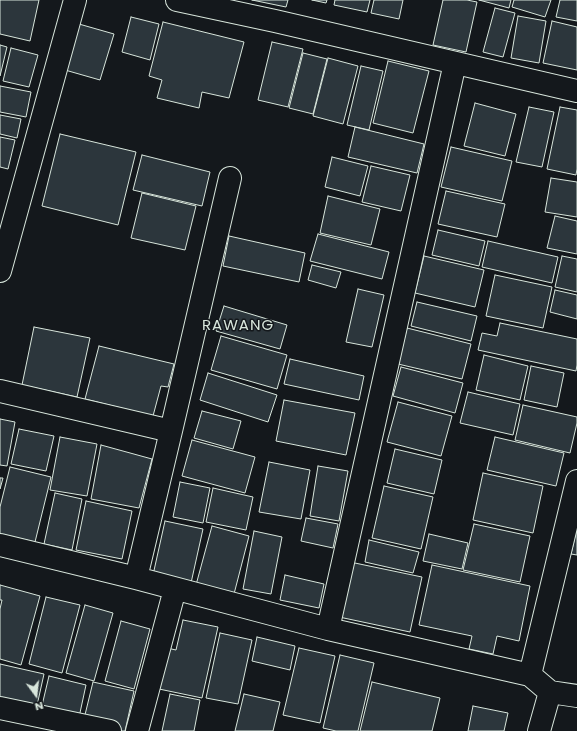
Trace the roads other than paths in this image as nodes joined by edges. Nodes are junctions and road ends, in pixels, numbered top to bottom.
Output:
1 (75, 0) edge
2 (176, 0) edge
3 (222, 5) edge
4 (455, 62) junction
5 (577, 91) edge
6 (230, 178) dead end
7 (0, 271) edge
8 (0, 391) edge
9 (171, 431) junction
10 (577, 481) edge
11 (0, 545) edge
12 (136, 578) junction
13 (176, 589) junction
14 (328, 629) junction
15 (530, 675) junction
16 (550, 692) junction
17 (577, 696) edge
18 (0, 708) edge
19 (110, 731) edge
20 (136, 731) edge
21 (539, 731) edge

1 - 7 street
2 - 3 street
3 - 4 street
4 - 5 street
4 - 14 street
6 - 9 street
8 - 9 street
9 - 12 street
10 - 15 street
11 - 12 street
12 - 13 street
13 - 14 street
13 - 20 street
14 - 15 street
15 - 16 street
16 - 17 street
16 - 21 street
18 - 19 street

